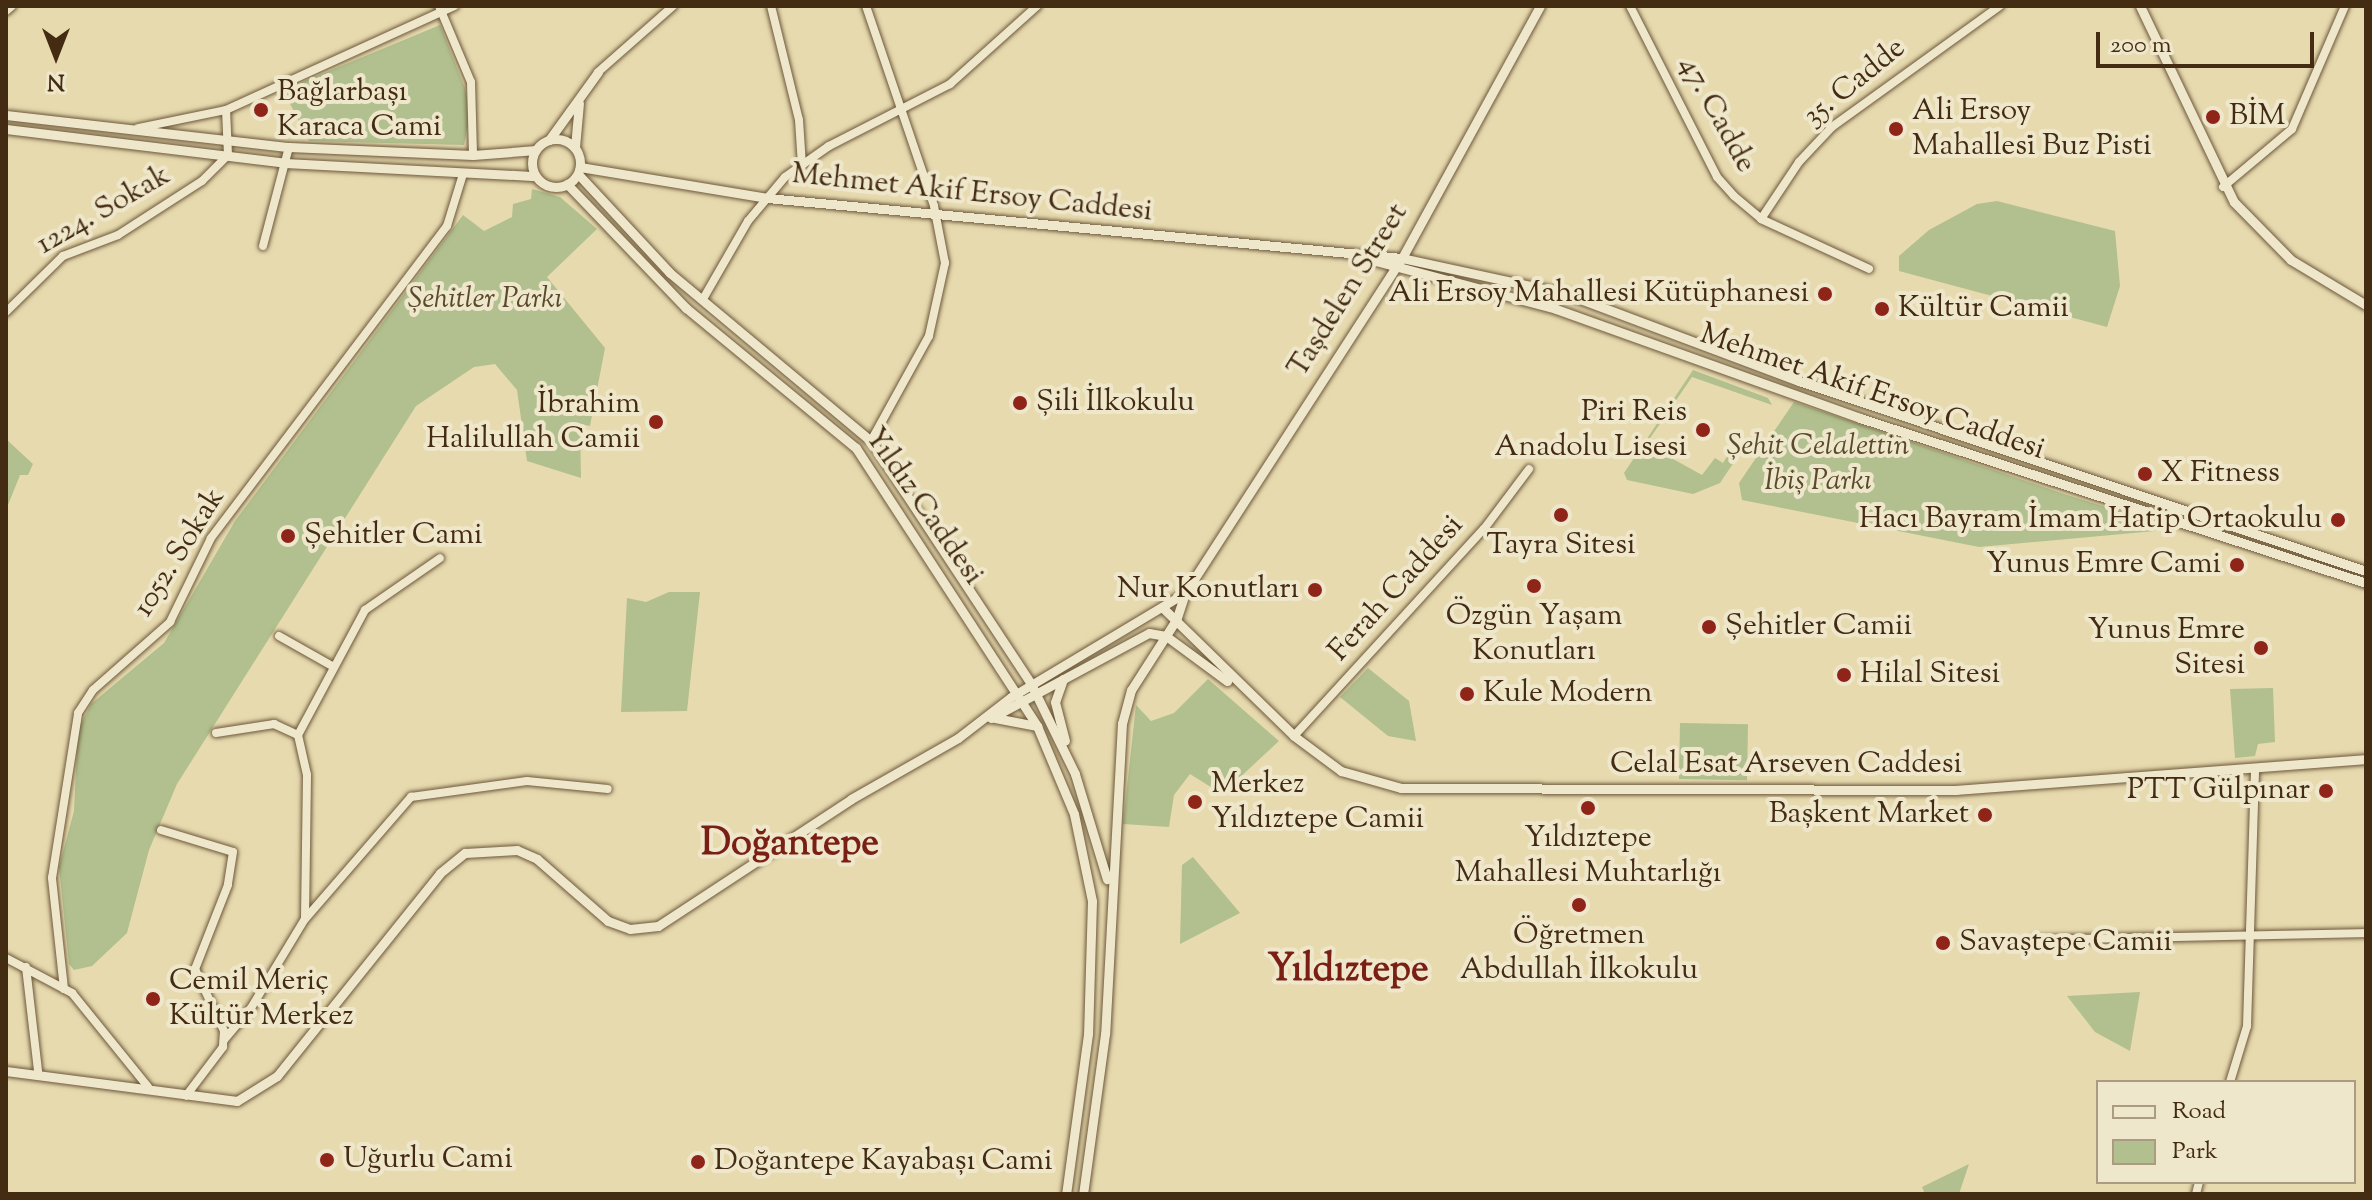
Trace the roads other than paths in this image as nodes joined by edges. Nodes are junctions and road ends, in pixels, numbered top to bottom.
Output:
1 (12, 6) edge
2 (454, 6) edge
3 (673, 6) edge
4 (771, 6) edge
5 (866, 6) edge
6 (1037, 6) edge
7 (1540, 6) edge
8 (1630, 6) edge
9 (2000, 6) edge
10 (2140, 6) edge
11 (2345, 6) edge
12 (440, 10) edge
13 (6, 11) edge
14 (598, 72) joint
15 (579, 100) junction
16 (226, 110) junction
17 (899, 110) junction
18 (6, 115) edge
19 (6, 129) edge
20 (134, 129) junction
21 (229, 137) junction
22 (549, 140) junction
23 (289, 147) junction
24 (575, 147) junction
25 (536, 150) junction
26 (228, 155) junction
27 (473, 155) junction
28 (285, 163) junction
29 (802, 165) junction
30 (579, 170) junction
31 (463, 174) junction
32 (536, 176) junction
33 (567, 184) junction
34 (2223, 187) junction
35 (767, 198) junction
36 (936, 212) junction
37 (1761, 219) junction
38 (263, 246) dead end
39 (1399, 263) junction
40 (1869, 269) dead end
41 (703, 299) junction
42 (2366, 305) edge
43 (6, 312) edge
44 (871, 441) junction
45 (1529, 469) dead end
46 (440, 558) dead end
47 (2366, 571) edge
48 (2366, 583) edge
49 (1185, 593) junction
50 (1160, 610) junction
51 (1176, 620) junction
52 (1164, 635) junction
53 (279, 636) dead end
54 (332, 666) junction
55 (1064, 677) junction
56 (1237, 687) junction
57 (1033, 689) junction
58 (1021, 696) junction
59 (984, 721) junction
60 (1037, 726) junction
61 (216, 733) dead end
62 (298, 735) junction
63 (1294, 736) junction
64 (2366, 759) edge
65 (2255, 769) junction
66 (1075, 774) junction
67 (608, 789) dead end
68 (161, 830) dead end
69 (1109, 886) junction
70 (305, 919) junction
71 (2248, 933) junction
72 (2366, 933) edge
73 (2035, 940) dead end
74 (6, 958) edge
75 (26, 967) junction
76 (64, 989) junction
77 (224, 1040) junction
78 (6, 1071) edge
79 (38, 1071) junction
80 (2231, 1080) edge
81 (148, 1087) junction
82 (186, 1096) junction
83 (1066, 1194) edge
84 (1083, 1194) edge

1 - 13 street
2 - 12 street
3 - 14 street
4 - 29 street
5 - 17 street
6 - 17 street
7 - 39 main road, Taşdelen Street
8 - 37 street, 47. Cadde
9 - 37 street, 35. Cadde
10 - 34 main road
11 - 34 street
12 - 16 street
12 - 27 street
14 - 15 main road
15 - 22 main road
15 - 24 main road
16 - 20 street
16 - 21 street
17 - 29 street
17 - 36 street
18 - 20 main road
19 - 26 main road
20 - 21 main road
21 - 23 main road
21 - 26 street
22 - 24 main road
22 - 25 main road
23 - 27 main road
23 - 28 street
24 - 30 main road
25 - 27 main road
25 - 32 main road
26 - 28 main road
26 - 43 street, 1224. Sokak
28 - 31 main road
28 - 38 street
29 - 35 street
30 - 33 main road
30 - 35 main road, Mehmet Akif Ersoy Caddesi
30 - 41 main road, Yıldız Caddesi
31 - 32 main road
31 - 76 street, 1052. Sokak
32 - 33 main road
33 - 58 main road, Yıldız Caddesi
34 - 42 main road
35 - 36 main road, Mehmet Akif Ersoy Caddesi
35 - 41 street
36 - 39 main road, Mehmet Akif Ersoy Caddesi
36 - 44 street
37 - 40 street, 47. Cadde
39 - 47 main road, Mehmet Akif Ersoy Caddesi
39 - 48 main road, Mehmet Akif Ersoy Caddesi
39 - 49 main road, Taşdelen Street
41 - 44 main road, Yıldız Caddesi
44 - 57 main road, Yıldız Caddesi
45 - 63 street, Ferah Caddesi
46 - 54 street
49 - 50 main road
49 - 51 main road
50 - 51 main road
50 - 52 main road
50 - 57 main road
51 - 52 main road
51 - 56 main road
52 - 55 main road
52 - 56 main road
52 - 69 main road
53 - 54 street
54 - 62 street
55 - 57 main road
55 - 66 main road
56 - 63 main road, Celal Esat Arseven Caddesi
57 - 58 main road
57 - 66 main road, Yıldız Caddesi
58 - 59 main road
58 - 60 main road, Yıldız Caddesi
59 - 60 main road
59 - 82 main road
60 - 83 main road, Yıldız Caddesi
61 - 62 street
62 - 70 street
63 - 65 main road, Celal Esat Arseven Caddesi
64 - 65 main road, Celal Esat Arseven Caddesi
65 - 71 street
66 - 69 main road, Yıldız Caddesi
67 - 70 street
68 - 77 street
69 - 84 main road
70 - 77 street
71 - 72 street
71 - 73 street
71 - 80 street
74 - 75 street
75 - 76 street
75 - 79 street
76 - 81 street
77 - 82 street
78 - 79 main road
79 - 81 main road
81 - 82 main road

